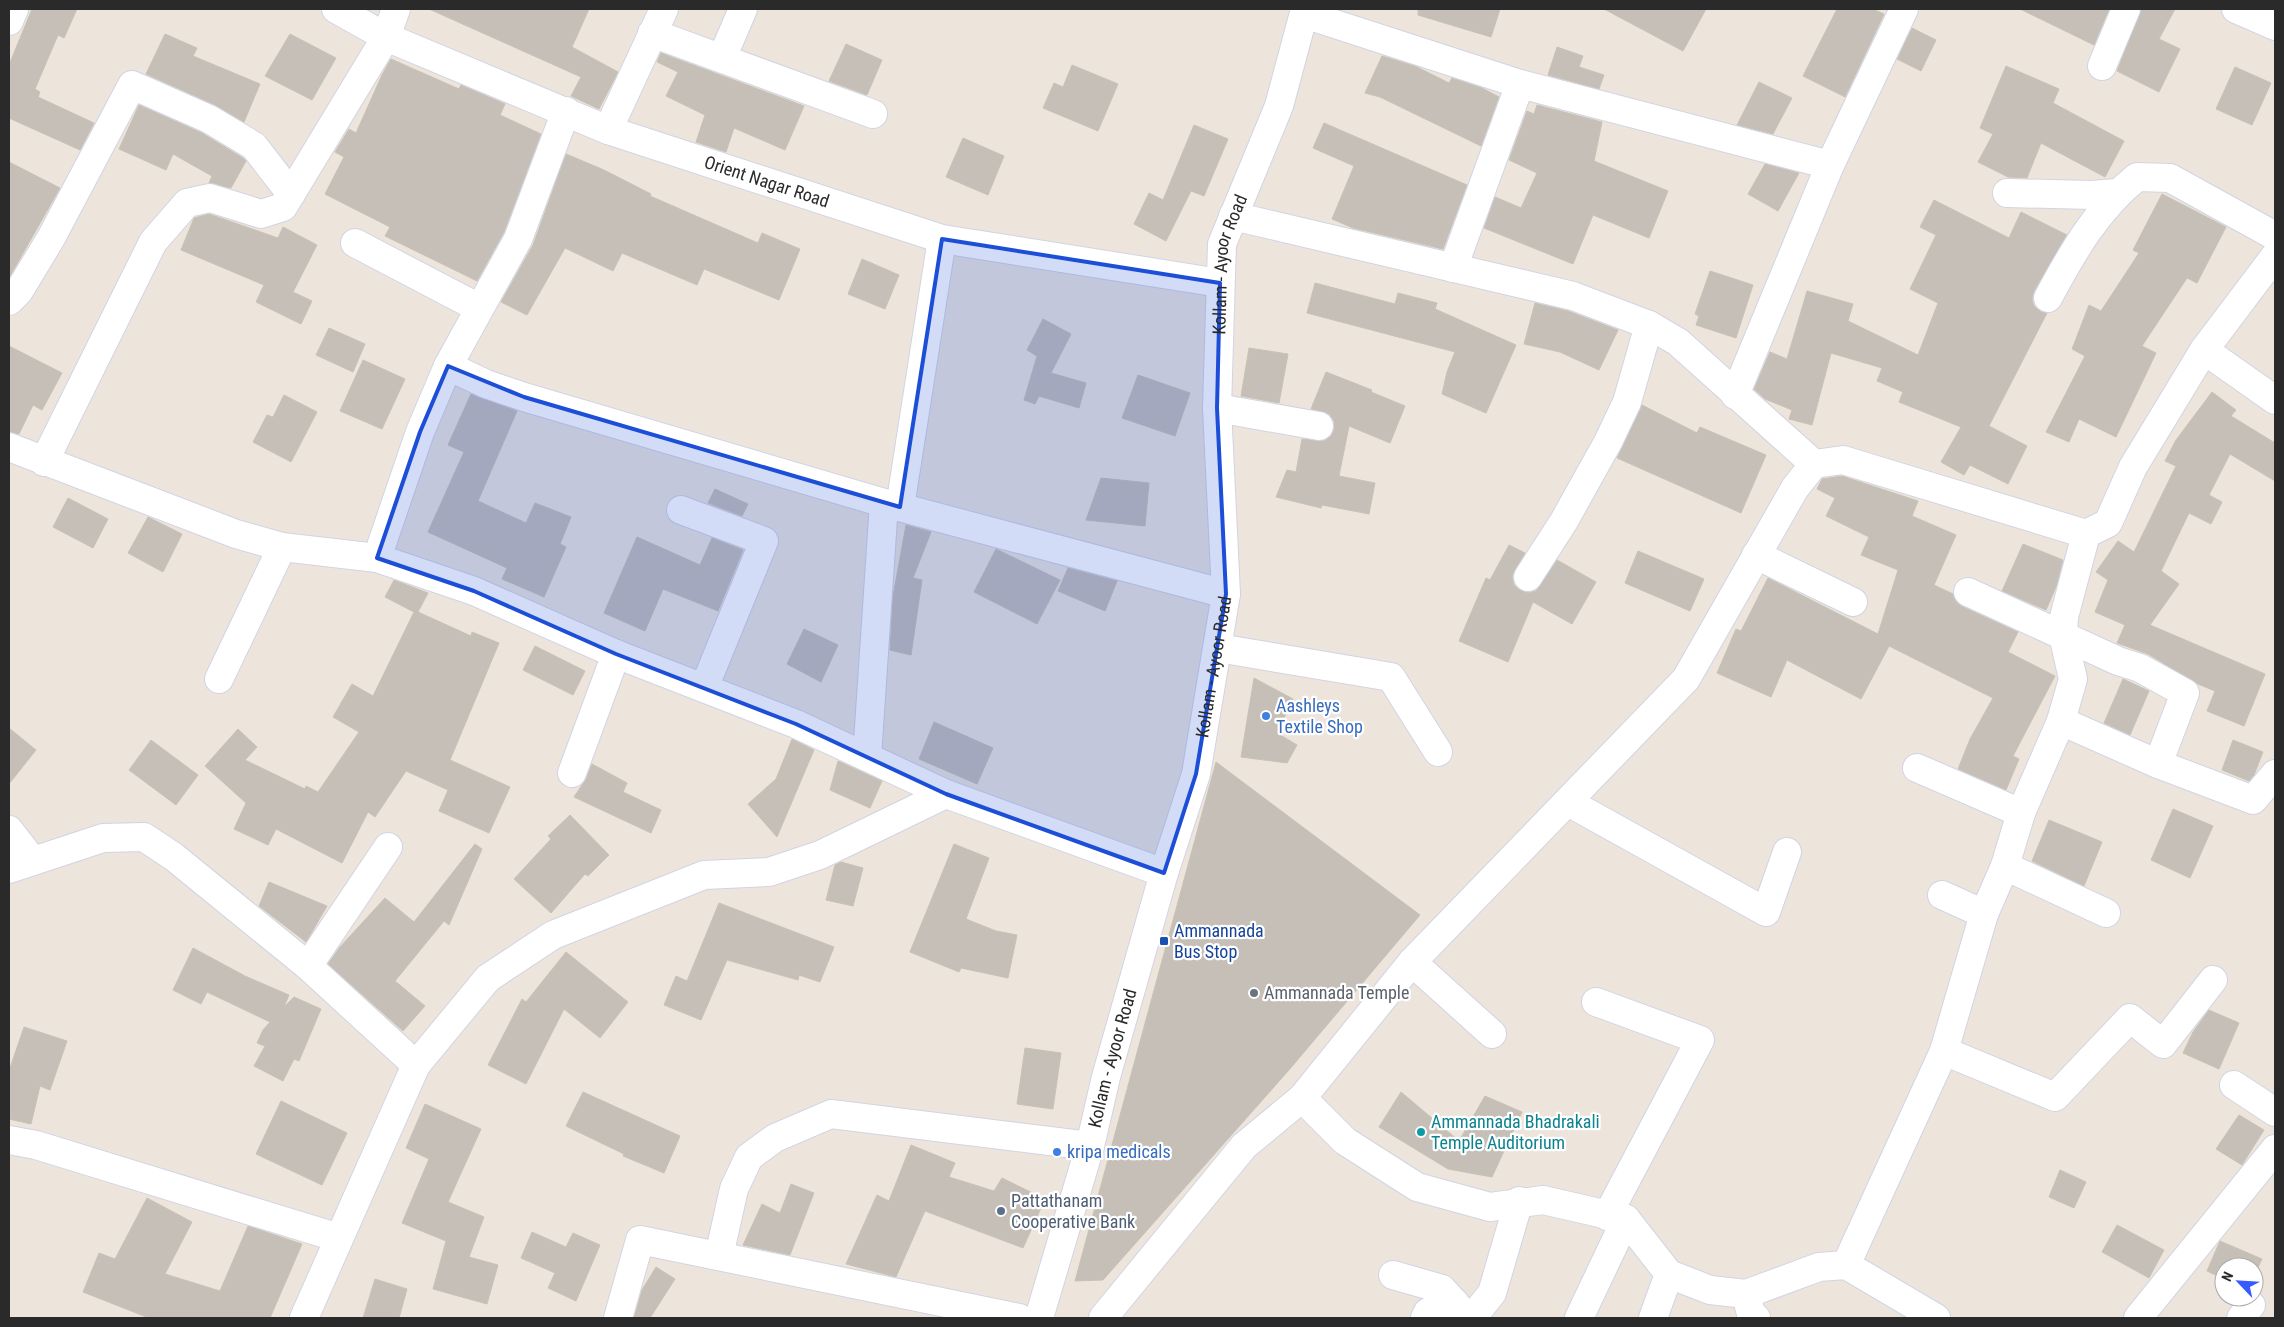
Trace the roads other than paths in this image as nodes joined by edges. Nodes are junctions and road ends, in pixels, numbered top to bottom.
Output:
1 (14, 9) edge
2 (336, 9) edge
3 (396, 9) edge
4 (664, 9) edge
5 (744, 9) edge
6 (1904, 9) edge
7 (2126, 9) edge
8 (2236, 9) edge
9 (1305, 11) edge
10 (2267, 18) edge
11 (9, 21) edge
12 (652, 33) junction
13 (386, 37) junction
14 (722, 58) junction
15 (2102, 66) dead end
16 (1520, 84) junction
17 (566, 111) junction
18 (873, 114) dead end
19 (608, 130) junction
20 (1830, 165) junction
21 (2007, 193) dead end
22 (2117, 193) junction
23 (291, 194) junction
24 (1233, 216) junction
25 (2275, 236) edge
26 (942, 239) junction
27 (355, 243) dead end
28 (2275, 256) edge
29 (1453, 268) junction
30 (1220, 283) junction
31 (2048, 298) dead end
32 (9, 301) edge
33 (479, 308) junction
34 (1649, 325) junction
35 (2204, 350) junction
36 (448, 366) junction
37 (1735, 394) junction
38 (2275, 400) edge
39 (1217, 408) junction
40 (1319, 426) dead end
41 (9, 447) edge
42 (44, 462) junction
43 (1814, 464) junction
44 (892, 505) junction
45 (681, 510) dead end
46 (2086, 534) junction
47 (282, 547) junction
48 (1756, 555) junction
49 (377, 558) junction
50 (1528, 577) dead end
51 (1968, 592) dead end
52 (1226, 594) junction
53 (1852, 602) dead end
54 (2063, 635) junction
55 (1218, 648) junction
56 (616, 654) junction
57 (218, 679) dead end
58 (704, 688) junction
59 (2061, 721) junction
60 (1438, 752) dead end
61 (867, 758) junction
62 (2158, 764) junction
63 (1916, 768) dead end
64 (572, 773) dead end
65 (2275, 774) edge
66 (946, 794) junction
67 (1568, 802) junction
68 (2021, 813) junction
69 (9, 830) edge
70 (388, 847) dead end
71 (1787, 852) dead end
72 (21, 865) edge
73 (2005, 866) junction
74 (1164, 874) junction
75 (1942, 895) dead end
76 (2106, 913) dead end
77 (1984, 914) junction
78 (1412, 962) junction
79 (308, 966) junction
80 (2213, 980) dead end
81 (1596, 1002) dead end
82 (1492, 1034) dead end
83 (1944, 1051) junction
84 (416, 1065) junction
85 (2234, 1085) dead end
86 (1302, 1098) junction
87 (2275, 1112) edge
88 (9, 1140) edge
89 (1090, 1146) junction
90 (2275, 1149) edge
91 (1519, 1201) junction
92 (1617, 1218) junction
93 (338, 1238) junction
94 (719, 1256) junction
95 (1846, 1265) junction
96 (1669, 1274) junction
97 (1393, 1275) dead end
98 (1751, 1306) edge
99 (1465, 1313) edge
100 (304, 1318) edge
101 (618, 1318) edge
102 (1019, 1318) edge
103 (1039, 1318) edge
104 (1103, 1318) edge
105 (1425, 1318) edge
106 (1579, 1318) edge
107 (1653, 1318) edge
108 (1936, 1318) edge
109 (2138, 1318) edge

1 - 11 street
2 - 13 street, Orient Nagar Road
3 - 13 street
4 - 12 street
5 - 14 street
6 - 20 street
7 - 15 street
8 - 10 street
9 - 16 street
9 - 24 street, Kollam - Ayoor Road
12 - 14 street
12 - 19 street
13 - 17 street, Orient Nagar Road
13 - 23 street
14 - 18 street
16 - 20 street
16 - 29 street
17 - 19 street, Orient Nagar Road
17 - 33 street
19 - 26 street, Orient Nagar Road
20 - 37 street
21 - 22 street
22 - 25 street
22 - 31 street
23 - 32 street
23 - 42 street
24 - 29 street
24 - 30 street, Kollam - Ayoor Road
26 - 30 street, Orient Nagar Road
26 - 44 street
27 - 33 street
28 - 35 street
29 - 34 street
30 - 39 street, Kollam - Ayoor Road
33 - 36 street
34 - 37 street
34 - 50 street
35 - 38 street
35 - 46 street
36 - 44 street
36 - 49 street
37 - 43 street
39 - 40 street
39 - 52 street, Kollam - Ayoor Road
41 - 42 street
42 - 47 street
43 - 46 street
43 - 48 street
44 - 52 street
44 - 61 street
45 - 58 street
46 - 54 street
47 - 49 street
47 - 57 street
48 - 53 street
48 - 67 street
49 - 56 street
51 - 54 street
52 - 55 street, Kollam - Ayoor Road
54 - 59 street
54 - 62 street
55 - 60 street
55 - 74 street, Kollam - Ayoor Road
56 - 58 street
56 - 64 street
58 - 61 street
59 - 62 street
59 - 68 street
61 - 66 street
62 - 65 street
63 - 68 street
66 - 74 street
66 - 84 street
67 - 71 street
67 - 78 street
68 - 73 street
69 - 72 street
70 - 79 street
72 - 79 street
73 - 76 street
73 - 77 street
74 - 89 street, Kollam - Ayoor Road
75 - 77 street
77 - 83 street
78 - 82 street
78 - 86 street
79 - 84 street
80 - 83 street
81 - 92 street
83 - 95 street
84 - 93 street
85 - 87 street
86 - 91 street
86 - 104 street
88 - 93 street
89 - 94 street
89 - 103 street, Kollam - Ayoor Road
90 - 109 street
91 - 92 street
91 - 99 street
92 - 96 street
92 - 106 street
93 - 100 street
94 - 101 street
94 - 102 street
95 - 98 street
95 - 108 street
96 - 98 street
96 - 107 street
97 - 99 street
99 - 105 street

